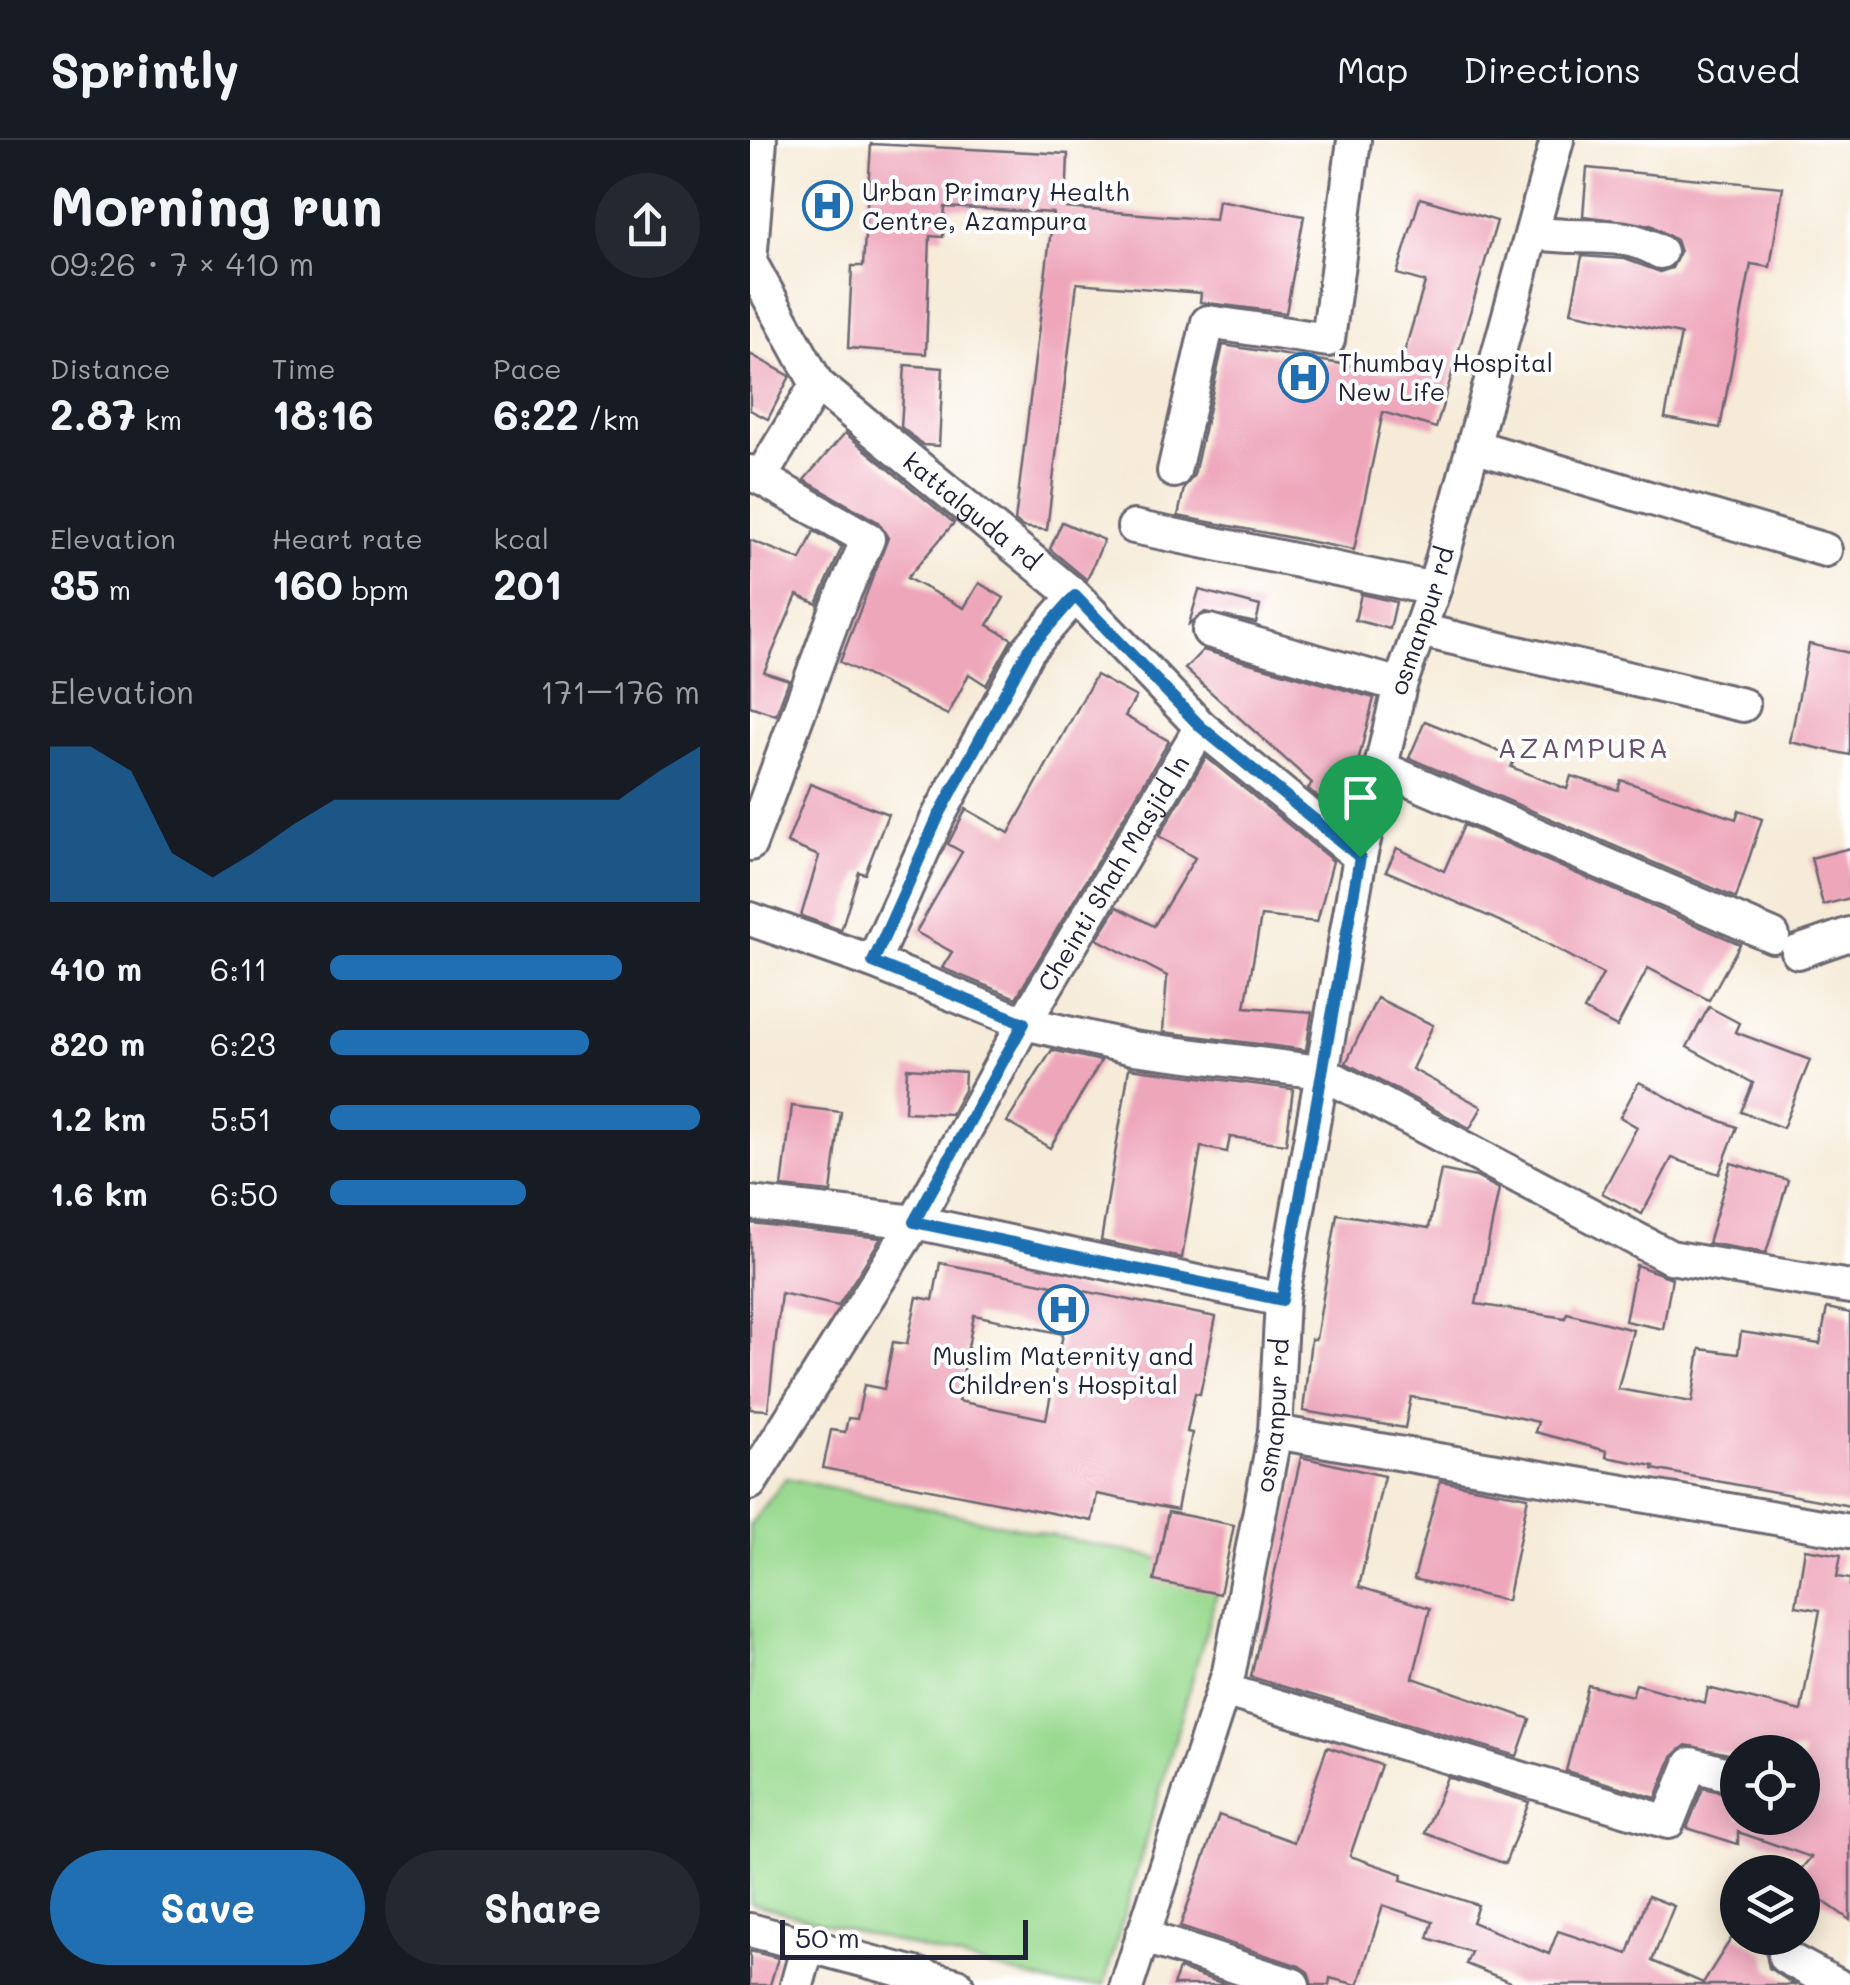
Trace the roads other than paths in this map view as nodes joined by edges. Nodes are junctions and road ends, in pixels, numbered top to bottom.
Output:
1 (760, 140) edge
2 (1354, 140) edge
3 (1557, 140) edge
4 (1532, 232) junction
5 (1660, 252) dead end
6 (817, 384) junction
7 (1473, 446) junction
8 (1174, 471) dead end
9 (755, 475) edge
10 (1134, 528) dead end
11 (1825, 550) dead end
12 (1434, 589) junction
13 (1075, 596) junction
14 (1420, 630) junction
15 (1209, 631) dead end
16 (1400, 685) junction
17 (1743, 705) dead end
18 (1201, 727) junction
19 (1381, 768) junction
20 (750, 844) edge
21 (1360, 857) junction
22 (750, 919) edge
23 (1850, 934) edge
24 (873, 962) junction
25 (1024, 1023) junction
26 (1322, 1072) junction
27 (750, 1203) edge
28 (914, 1222) junction
29 (1850, 1286) edge
30 (1282, 1300) junction
31 (1275, 1432) junction
32 (750, 1483) edge
33 (1850, 1531) edge
34 (1223, 1690) junction
35 (1720, 1772) edge
36 (750, 1930) edge
37 (1142, 1936) junction
38 (808, 1945) junction
39 (1785, 1957) dead end
40 (797, 1985) edge
41 (956, 1985) edge
42 (1127, 1985) edge
43 (1293, 1985) edge
44 (1836, 1985) edge

1 - 6 street, kattalguda rd
2 - 8 street
3 - 4 street, osmanpur rd
4 - 5 street
4 - 7 street, osmanpur rd
6 - 9 street
6 - 13 street, kattalguda rd
7 - 11 street
7 - 12 street, osmanpur rd
9 - 20 street
10 - 12 street
12 - 14 street, osmanpur rd
13 - 18 street, kattalguda rd
13 - 24 street
14 - 16 street, osmanpur rd
14 - 17 street
15 - 16 street
16 - 19 street, osmanpur rd
18 - 21 street, kattalguda rd
18 - 25 street, Cheinti Shah Masjid ln
19 - 21 street, osmanpur rd
19 - 23 street
21 - 26 street, osmanpur rd
22 - 24 street
24 - 25 street
25 - 26 street
25 - 28 street, Cheinti Shah Masjid ln
26 - 29 street
26 - 30 street, osmanpur rd
27 - 28 street
28 - 30 street
28 - 32 street, Cheinti Shah Masjid ln
30 - 31 street, osmanpur rd
31 - 33 street
31 - 34 street, osmanpur rd
34 - 35 street
34 - 37 street, osmanpur rd
36 - 38 street
37 - 42 street, osmanpur rd
37 - 43 street
38 - 40 street
38 - 41 street
39 - 44 street

